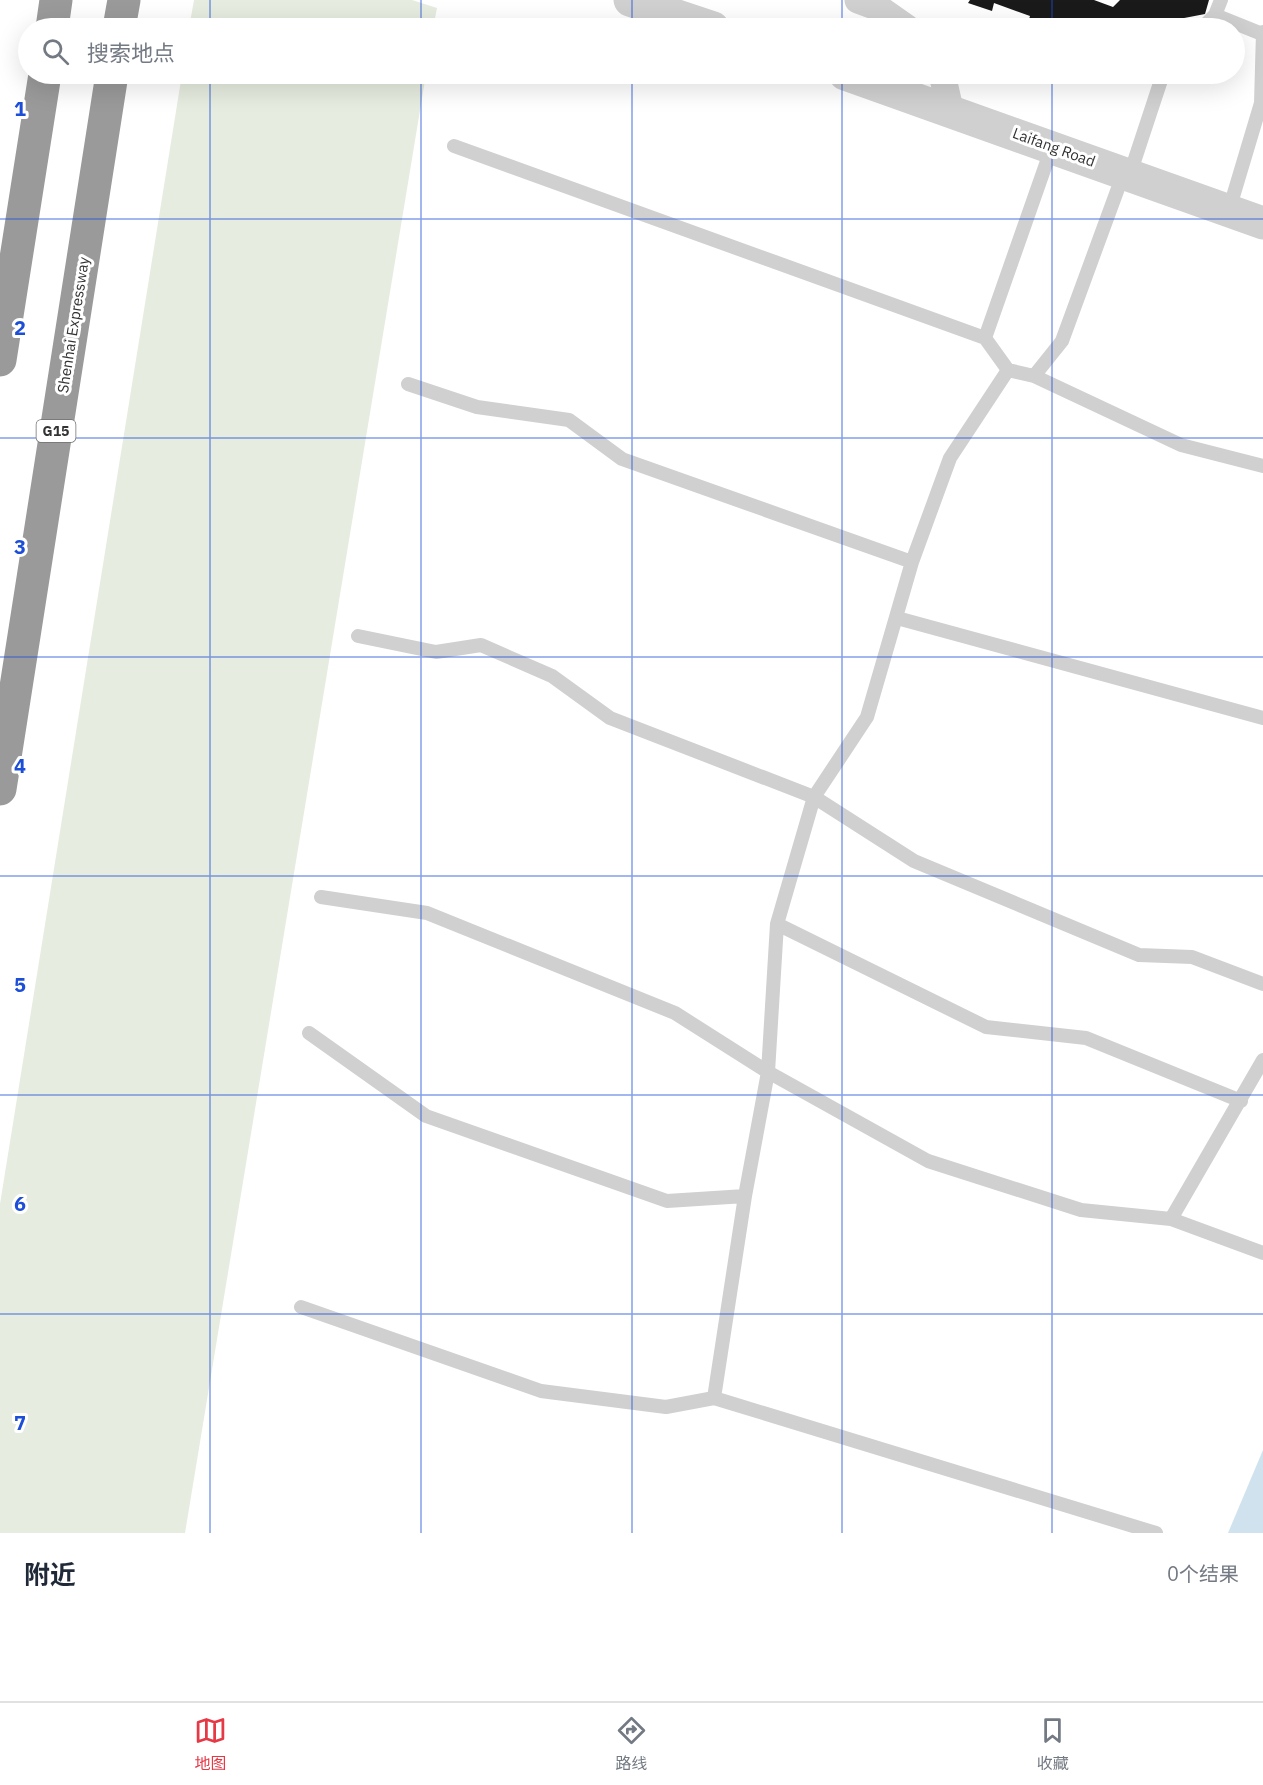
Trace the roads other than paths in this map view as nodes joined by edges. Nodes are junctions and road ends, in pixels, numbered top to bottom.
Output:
1 (56, 0) edge
2 (124, 0) edge
3 (630, 0) edge
4 (858, 0) edge
5 (1221, 0) edge
6 (1215, 15) junction
7 (53, 18) edge
8 (121, 18) edge
9 (683, 18) edge
10 (893, 18) edge
11 (1212, 18) edge
12 (1223, 18) edge
13 (1245, 26) edge
14 (1263, 33) edge
15 (43, 84) edge
16 (110, 84) edge
17 (875, 84) edge
18 (944, 84) edge
19 (1159, 84) edge
20 (950, 109) junction
21 (454, 146) dead end
22 (1052, 147) junction
23 (1127, 173) junction
24 (1228, 210) junction
25 (1263, 223) edge
26 (985, 338) junction
27 (0, 360) edge
28 (1008, 370) junction
29 (1034, 376) junction
30 (408, 384) dead end
31 (1263, 466) edge
32 (912, 562) junction
33 (897, 618) junction
34 (358, 636) dead end
35 (1263, 718) edge
36 (0, 789) edge
37 (814, 797) junction
38 (321, 897) dead end
39 (777, 924) junction
40 (1263, 984) edge
41 (309, 1033) dead end
42 (1263, 1060) edge
43 (768, 1072) junction
44 (1240, 1101) junction
45 (745, 1196) junction
46 (1171, 1219) junction
47 (1263, 1253) edge
48 (301, 1307) dead end
49 (714, 1398) junction
50 (1156, 1533) edge

1 - 7 highway
2 - 8 highway
3 - 9 street
4 - 10 street
5 - 6 lane
6 - 11 lane
6 - 12 lane
13 - 14 lane
14 - 24 lane
15 - 27 highway
16 - 36 highway, Shenhai Expressway / G15
17 - 20 street, Laifang Road
18 - 20 street
19 - 23 lane
20 - 22 street, Laifang Road
21 - 26 lane
22 - 23 street, Laifang Road
22 - 26 lane
23 - 24 street, Laifang Road
23 - 29 lane
24 - 25 street, Laifang Road
26 - 28 lane
28 - 29 lane
28 - 32 lane
29 - 31 lane
30 - 32 lane
32 - 33 lane
33 - 35 lane
33 - 37 lane
34 - 37 lane
37 - 39 lane
37 - 40 lane
38 - 43 lane
39 - 43 lane
39 - 44 lane
41 - 45 lane
42 - 44 lane
43 - 45 lane
43 - 46 lane
44 - 46 lane
45 - 49 lane
46 - 47 lane
48 - 49 lane
49 - 50 lane

